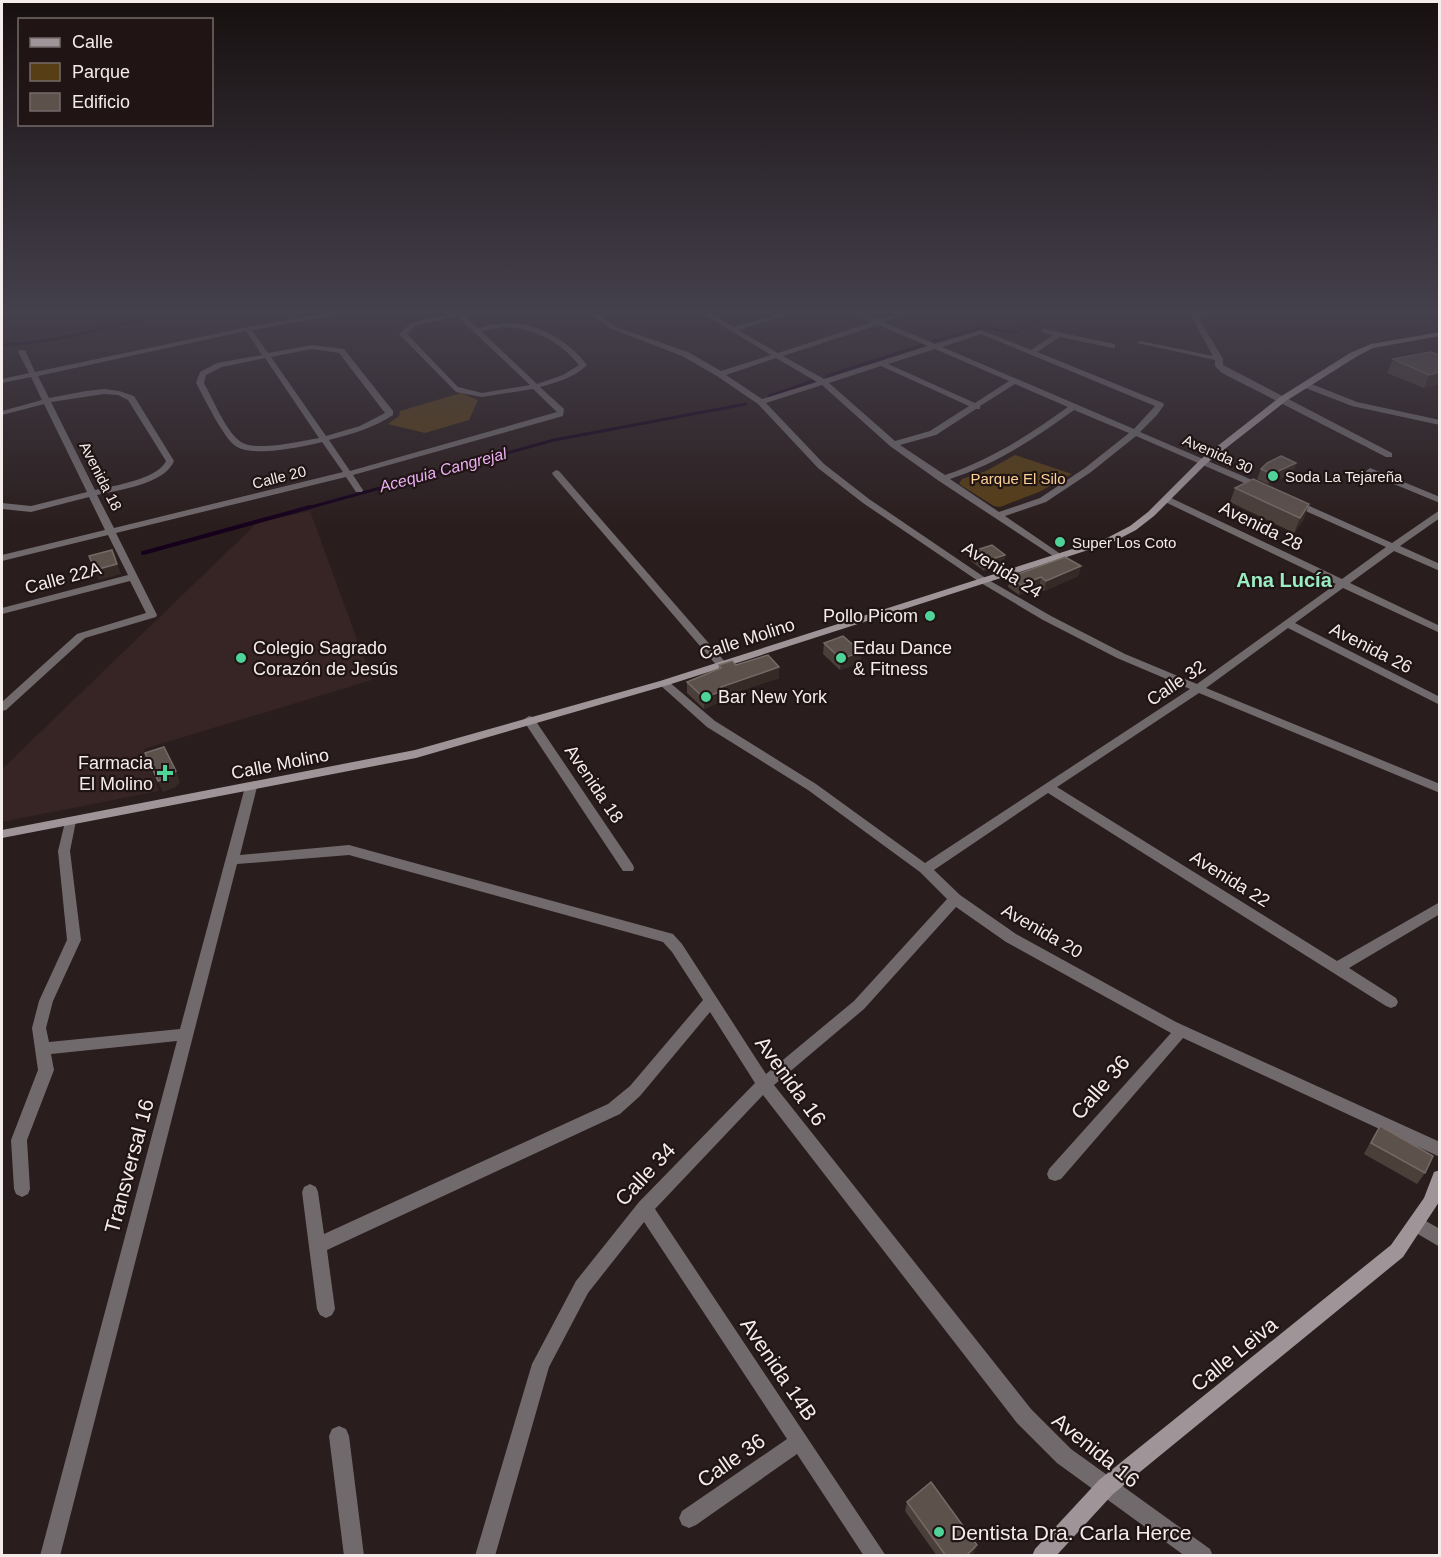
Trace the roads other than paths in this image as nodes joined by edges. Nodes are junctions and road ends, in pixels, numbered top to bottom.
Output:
1 (37, 384) edge
2 (200, 384) edge
3 (286, 384) edge
4 (367, 384) edge
5 (450, 384) edge
6 (538, 384) edge
7 (734, 384) edge
8 (815, 384) edge
9 (826, 384) edge
10 (926, 384) edge
11 (1011, 384) edge
12 (1021, 384) edge
13 (1110, 384) edge
14 (1250, 384) edge
15 (534, 385) junction
16 (1306, 385) joint
17 (1283, 399) junction
18 (46, 402) junction
19 (761, 402) junction
20 (1074, 406) junction
21 (977, 407) junction
22 (2, 414) edge
23 (1440, 423) edge
24 (1136, 432) junction
25 (322, 438) junction
26 (892, 444) junction
27 (1389, 454) dead end
28 (1204, 461) junction
29 (1370, 471) dead end
30 (556, 473) dead end
31 (347, 474) junction
32 (942, 479) junction
33 (359, 490) dead end
34 (1266, 490) edge
35 (92, 494) junction
36 (1166, 499) junction
37 (1287, 499) edge
38 (1440, 500) edge
39 (2, 507) edge
40 (1440, 513) edge
41 (999, 515) junction
42 (111, 532) junction
43 (1391, 546) junction
44 (1059, 557) junction
45 (2, 558) edge
46 (1440, 568) edge
47 (133, 577) junction
48 (984, 580) junction
49 (1341, 583) junction
50 (2, 611) edge
51 (1287, 623) junction
52 (1440, 630) edge
53 (722, 665) junction
54 (664, 683) junction
55 (1200, 687) junction
56 (1440, 702) edge
57 (2, 708) edge
58 (529, 720) junction
59 (251, 787) junction
60 (1049, 788) junction
61 (1440, 789) edge
62 (70, 821) junction
63 (2, 834) edge
64 (233, 860) junction
65 (628, 868) dead end
66 (925, 869) junction
67 (955, 899) junction
68 (1440, 907) edge
69 (1338, 968) junction
70 (711, 1001) junction
71 (1391, 1002) dead end
72 (1181, 1031) junction
73 (187, 1034) junction
74 (43, 1049) junction
75 (764, 1084) junction
76 (1440, 1150) edge
77 (1055, 1174) dead end
78 (1440, 1177) edge
79 (22, 1189) dead end
80 (310, 1192) dead end
81 (645, 1208) junction
82 (1417, 1224) junction
83 (1440, 1239) edge
84 (317, 1246) junction
85 (326, 1309) dead end
86 (339, 1436) dead end
87 (800, 1441) junction
88 (1106, 1487) junction
89 (689, 1518) dead end
90 (50, 1556) edge
91 (354, 1556) edge
92 (485, 1556) edge
93 (876, 1556) edge
94 (1042, 1556) edge
95 (1203, 1556) edge

1 - 18 street, Avenida 18
2 - 25 street
3 - 25 street
4 - 25 street
5 - 15 street
6 - 15 street
7 - 19 street, Avenida 24
8 - 19 street
9 - 26 street
10 - 21 street
11 - 21 street
12 - 20 street, Avenida 30
13 - 24 street
14 - 17 street
15 - 31 street, Calle 20
16 - 17 main road, Calle Molino
16 - 23 street
17 - 27 street
17 - 28 main road, Calle Molino
18 - 22 street
18 - 35 street, Avenida 18
18 - 35 street
19 - 48 street, Avenida 24
20 - 24 street, Avenida 30
20 - 32 street
21 - 26 street
24 - 28 street, Avenida 30
24 - 41 street
25 - 31 street
26 - 32 street
28 - 34 street, Avenida 30
28 - 36 main road, Calle Molino
29 - 38 street
30 - 53 street
31 - 33 street
31 - 42 street, Calle 20
32 - 41 street
35 - 39 street
35 - 42 street, Avenida 18
36 - 44 main road, Calle Molino
36 - 49 street, Avenida 28
37 - 43 street
40 - 43 street, Calle 32
41 - 44 street
42 - 45 street, Calle 20
42 - 47 street, Avenida 18
43 - 46 street
43 - 49 street, Calle 32
44 - 48 main road, Calle Molino
47 - 50 street, Calle 22A
47 - 57 street, Avenida 18
48 - 53 main road, Calle Molino
48 - 55 street, Avenida 24
49 - 51 street, Calle 32
49 - 52 street, Avenida 28
51 - 55 street, Calle 32
51 - 56 street, Avenida 26
53 - 54 main road, Calle Molino
54 - 58 main road, Calle Molino
54 - 66 street, Avenida 20
55 - 60 street, Calle 32
55 - 61 street, Avenida 24
58 - 59 main road, Calle Molino
58 - 65 street, Avenida 18
59 - 62 main road, Calle Molino
59 - 64 street, Transversal 16
60 - 66 street, Calle 32
60 - 69 street, Avenida 22
62 - 63 main road, Calle Molino
62 - 74 street
64 - 70 street, Avenida 16
64 - 73 street, Transversal 16
66 - 67 street, Avenida 20
67 - 72 street, Avenida 20
67 - 75 street, Calle 34
68 - 69 street
69 - 71 street, Avenida 22
70 - 75 street, Avenida 16
70 - 84 street
72 - 76 street, Avenida 20
72 - 77 street, Calle 36
73 - 74 street
73 - 90 street, Transversal 16
74 - 79 street
75 - 81 street, Calle 34
75 - 88 street, Avenida 16
78 - 82 main road, Calle Leiva
80 - 84 street
81 - 87 street, Avenida 14B
81 - 92 street, Calle 34
82 - 83 street
82 - 88 main road, Calle Leiva
84 - 85 street
86 - 91 street
87 - 89 street, Calle 36
87 - 93 street, Avenida 14B
88 - 94 main road, Calle Leiva
88 - 95 street, Avenida 16

